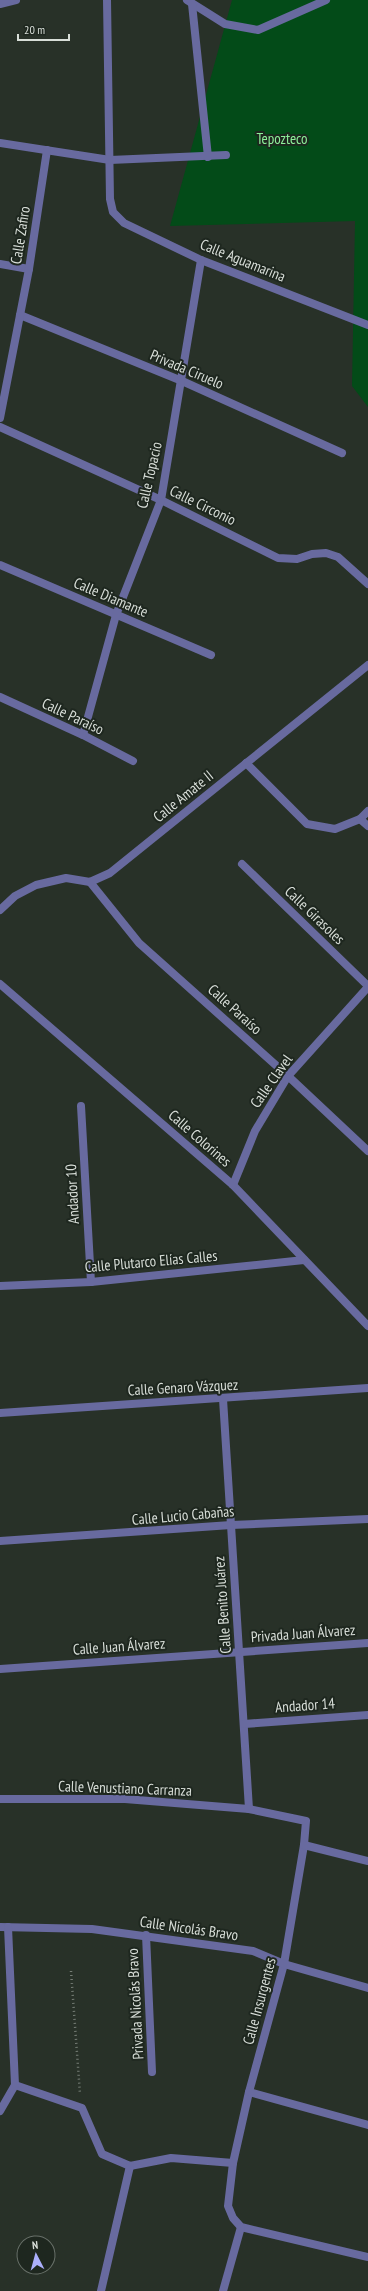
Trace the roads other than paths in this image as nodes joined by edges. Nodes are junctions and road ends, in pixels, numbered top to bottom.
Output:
1 (16, 0) edge
2 (107, 0) edge
3 (326, 0) edge
4 (190, 2) edge
5 (0, 4) edge
6 (0, 143) edge
7 (46, 150) junction
8 (226, 155) dead end
9 (208, 157) junction
10 (110, 160) junction
11 (202, 260) junction
12 (0, 264) edge
13 (29, 269) junction
14 (20, 315) junction
15 (368, 325) edge
16 (182, 381) junction
17 (0, 418) edge
18 (0, 427) edge
19 (342, 453) dead end
20 (161, 500) junction
21 (0, 566) edge
22 (368, 584) edge
23 (116, 615) junction
24 (211, 655) dead end
25 (368, 665) edge
26 (0, 697) edge
27 (83, 735) junction
28 (133, 761) dead end
29 (246, 763) junction
30 (368, 811) edge
31 (360, 818) junction
32 (368, 826) edge
33 (242, 864) dead end
34 (90, 882) junction
35 (0, 910) edge
36 (0, 984) edge
37 (368, 987) edge
38 (288, 1076) junction
39 (81, 1106) dead end
40 (368, 1151) edge
41 (233, 1185) junction
42 (304, 1260) junction
43 (91, 1282) junction
44 (0, 1286) edge
45 (368, 1326) edge
46 (368, 1388) edge
47 (223, 1399) junction
48 (0, 1413) edge
49 (368, 1519) edge
50 (231, 1525) junction
51 (0, 1541) edge
52 (368, 1643) edge
53 (239, 1652) junction
54 (0, 1668) edge
55 (368, 1715) edge
56 (244, 1724) junction
57 (0, 1799) edge
58 (249, 1809) junction
59 (304, 1845) junction
60 (368, 1861) edge
61 (4, 1927) edge
62 (146, 1935) junction
63 (284, 1964) junction
64 (368, 1988) edge
65 (152, 2072) dead end
66 (15, 2085) junction
67 (248, 2092) junction
68 (0, 2111) edge
69 (368, 2125) edge
70 (233, 2163) junction
71 (130, 2166) junction
72 (241, 2227) junction
73 (368, 2257) edge
74 (101, 2291) edge
75 (223, 2291) edge

1 - 5 street
2 - 10 street
3 - 4 street
4 - 9 street
6 - 7 street
7 - 10 street
7 - 13 street, Calle Zafiro
8 - 9 street
9 - 10 street
10 - 11 street, Calle Aguamarina
11 - 15 street, Calle Aguamarina
11 - 16 street, Calle Topacio
12 - 13 street
13 - 14 street, Calle Zafiro
14 - 16 street, Privada Ciruelo
14 - 17 street, Calle Zafiro
16 - 19 street, Privada Ciruelo
16 - 20 street, Calle Topacio
18 - 20 street, Calle Circonio
20 - 22 street, Calle Circonio
20 - 23 street, Calle Topacio
21 - 23 street, Calle Diamante
23 - 24 street, Calle Diamante
23 - 27 street, Calle Topacio
25 - 29 street, Calle Amate II
26 - 27 street, Calle Paraíso
27 - 28 street, Calle Paraíso
29 - 31 street
29 - 34 street, Calle Amate II
30 - 31 street
31 - 32 street
33 - 37 street, Calle Girasoles
34 - 35 street
34 - 38 street, Calle Paraíso
36 - 41 street, Calle Colorines
37 - 38 street, Calle Clavel
38 - 40 street, Calle Paraíso
38 - 41 street, Calle Clavel
39 - 43 street, Andador 10
41 - 42 street, Calle Colorines
42 - 43 street, Calle Plutarco Elías Calles
42 - 45 street, Calle Colorines
43 - 44 street, Calle Plutarco Elías Calles
46 - 47 street, Calle Genaro Vázquez
47 - 48 street, Calle Genaro Vázquez
47 - 50 street, Calle Benito Juárez
49 - 50 street, Calle Lucio Cabañas
50 - 51 street, Calle Lucio Cabañas
50 - 53 street, Calle Benito Juárez
52 - 53 street, Privada Juan Álvarez
53 - 54 street, Calle Juan Álvarez
53 - 56 street, Calle Benito Juárez
55 - 56 street, Andador 14
56 - 58 street, Calle Benito Juárez
57 - 58 street, Calle Venustiano Carranza
58 - 59 street, Calle Venustiano Carranza
59 - 60 street
59 - 63 street, Calle Insurgentes
61 - 62 street, Calle Nicolás Bravo
61 - 66 street
62 - 63 street, Calle Nicolás Bravo
62 - 65 street, Privada Nicolás Bravo
63 - 64 street, Calle Nicolás Bravo
63 - 67 street, Calle Insurgentes
66 - 68 street
66 - 71 street
67 - 69 street
67 - 70 street, Calle Insurgentes
70 - 71 street
70 - 72 street, Calle Insurgentes
71 - 74 street
72 - 73 street
72 - 75 street

